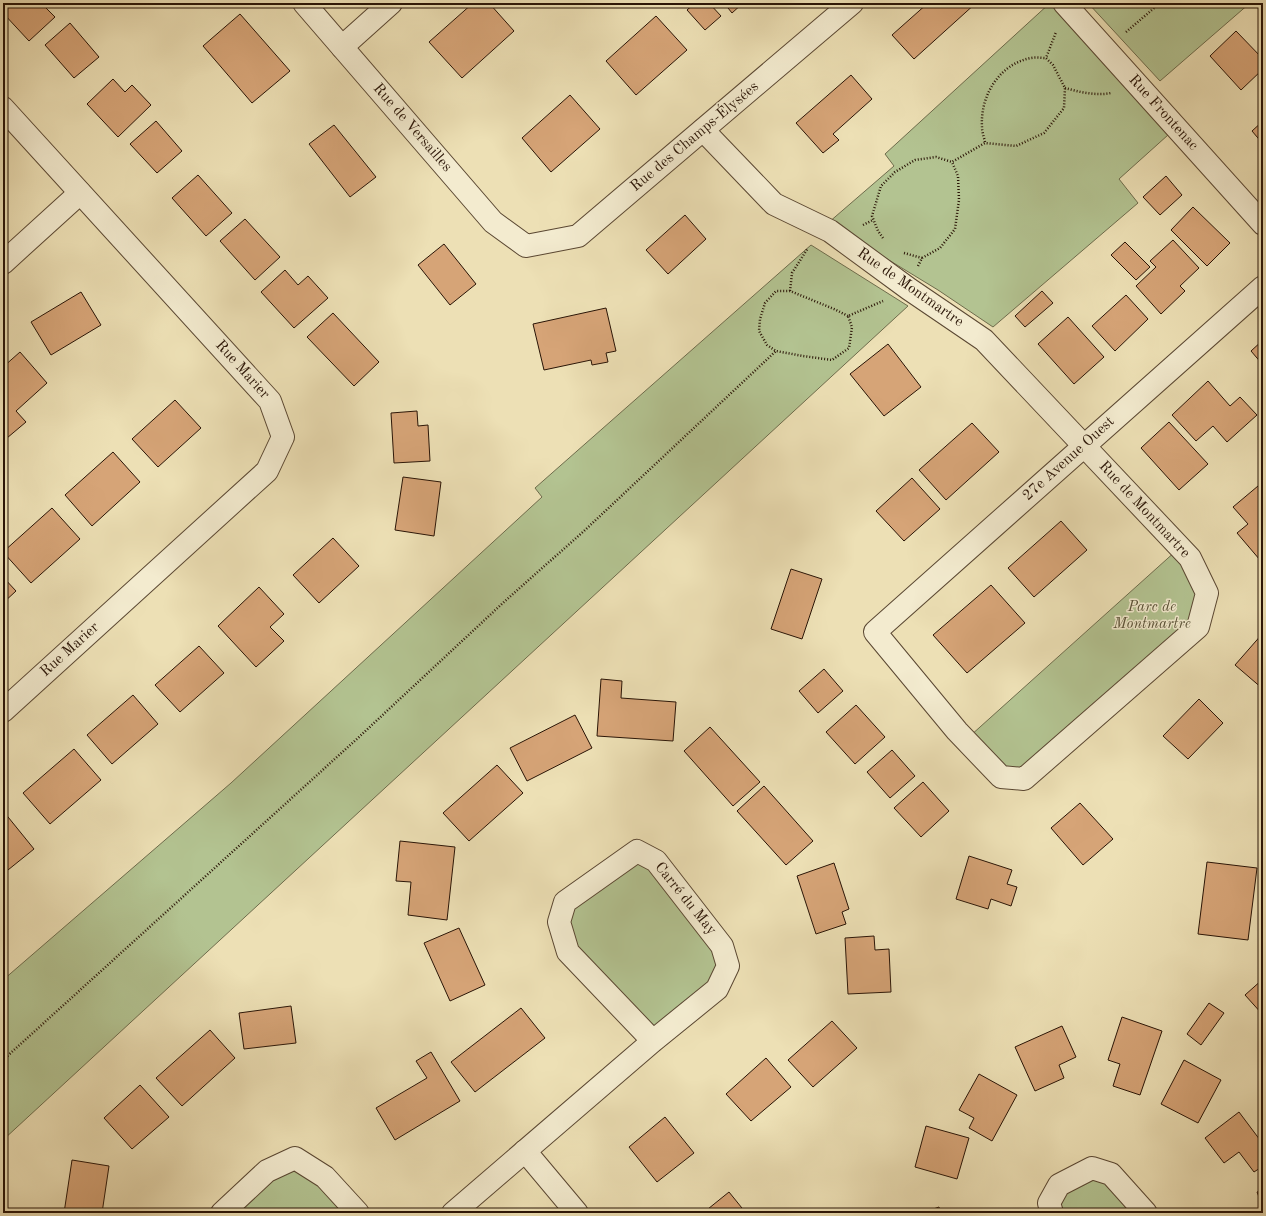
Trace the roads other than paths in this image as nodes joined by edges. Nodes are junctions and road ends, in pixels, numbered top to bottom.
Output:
1 (304, 3) edge
2 (391, 3) edge
3 (852, 3) edge
4 (1070, 9) edge
5 (342, 47) junction
6 (3, 108) edge
7 (703, 130) junction
8 (80, 193) junction
9 (1263, 224) edge
10 (526, 246) joint
11 (3, 263) edge
12 (1263, 287) edge
13 (1084, 446) junction
14 (875, 632) joint
15 (3, 711) edge
16 (653, 1041) junction
17 (525, 1151) junction
18 (222, 1213) edge
19 (358, 1213) edge
20 (453, 1213) edge
21 (577, 1213) edge
22 (1052, 1213) edge
23 (1146, 1213) edge

1 - 5 street, Rue de Versailles
2 - 5 street
3 - 7 street, Rue des Champs-Élysées
4 - 9 street, Rue Frontenac
5 - 10 street, Rue de Versailles
6 - 8 street, Rue Marier
7 - 10 street, Rue des Champs-Élysées
7 - 13 street, Rue de Montmartre
8 - 11 street
8 - 15 street, Rue Marier
12 - 13 street, 27e Avenue Ouest
13 - 14 street, 27e Avenue Ouest
13 - 14 street, Rue de Montmartre
16 - 16 street, Carré du May
16 - 17 street, Carré du May
17 - 20 street, Carré du May
17 - 21 street
18 - 19 street
22 - 23 street

